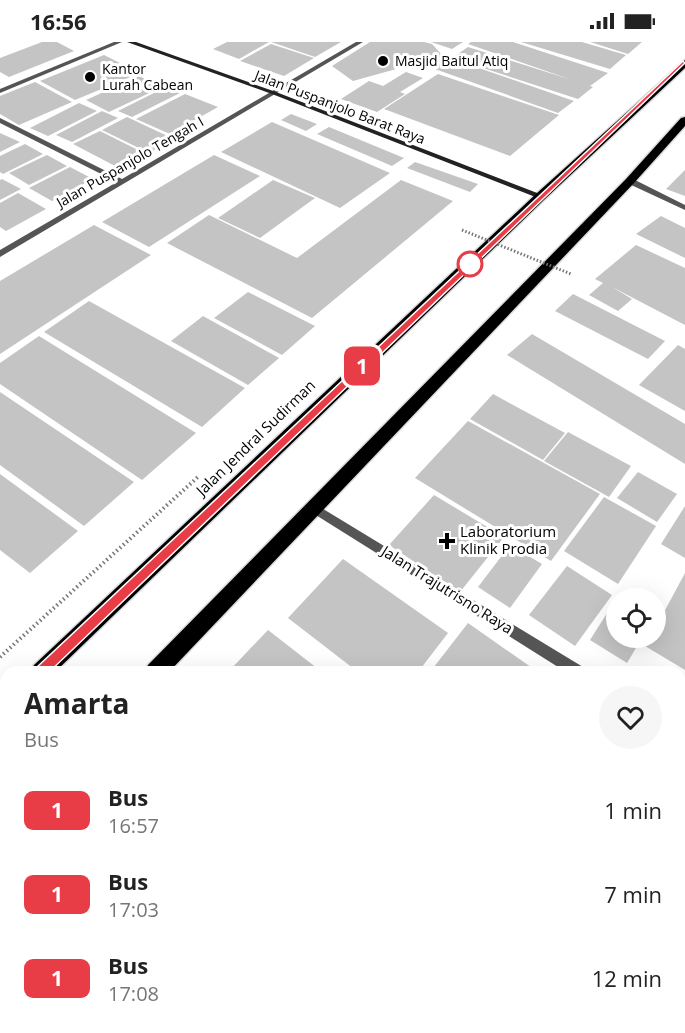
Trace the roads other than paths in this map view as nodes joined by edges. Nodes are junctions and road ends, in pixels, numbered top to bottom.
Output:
1 (119, 42) edge
2 (130, 42) edge
3 (360, 42) edge
4 (685, 63) edge
5 (0, 91) edge
6 (274, 93) junction
7 (0, 120) edge
8 (685, 120) edge
9 (630, 181) junction
10 (123, 182) junction
11 (541, 196) junction
12 (685, 208) edge
13 (2, 250) edge
14 (315, 509) junction
15 (47, 666) edge
16 (161, 666) edge
17 (568, 666) edge

1 - 5 street
2 - 6 street, Jalan Puspanjolo Barat Raya
3 - 6 street, Jalan Puspanjolo Tengah I
4 - 11 highway, Jalan Jendral Sudirman
6 - 10 street, Jalan Puspanjolo Tengah I
6 - 11 street, Jalan Puspanjolo Barat Raya
7 - 10 street
8 - 9 highway
9 - 12 street
9 - 14 highway
10 - 13 street, Jalan Puspanjolo Tengah I
11 - 15 highway, Jalan Jendral Sudirman
14 - 16 highway
14 - 17 street, Jalan Trajutrisno Raya

